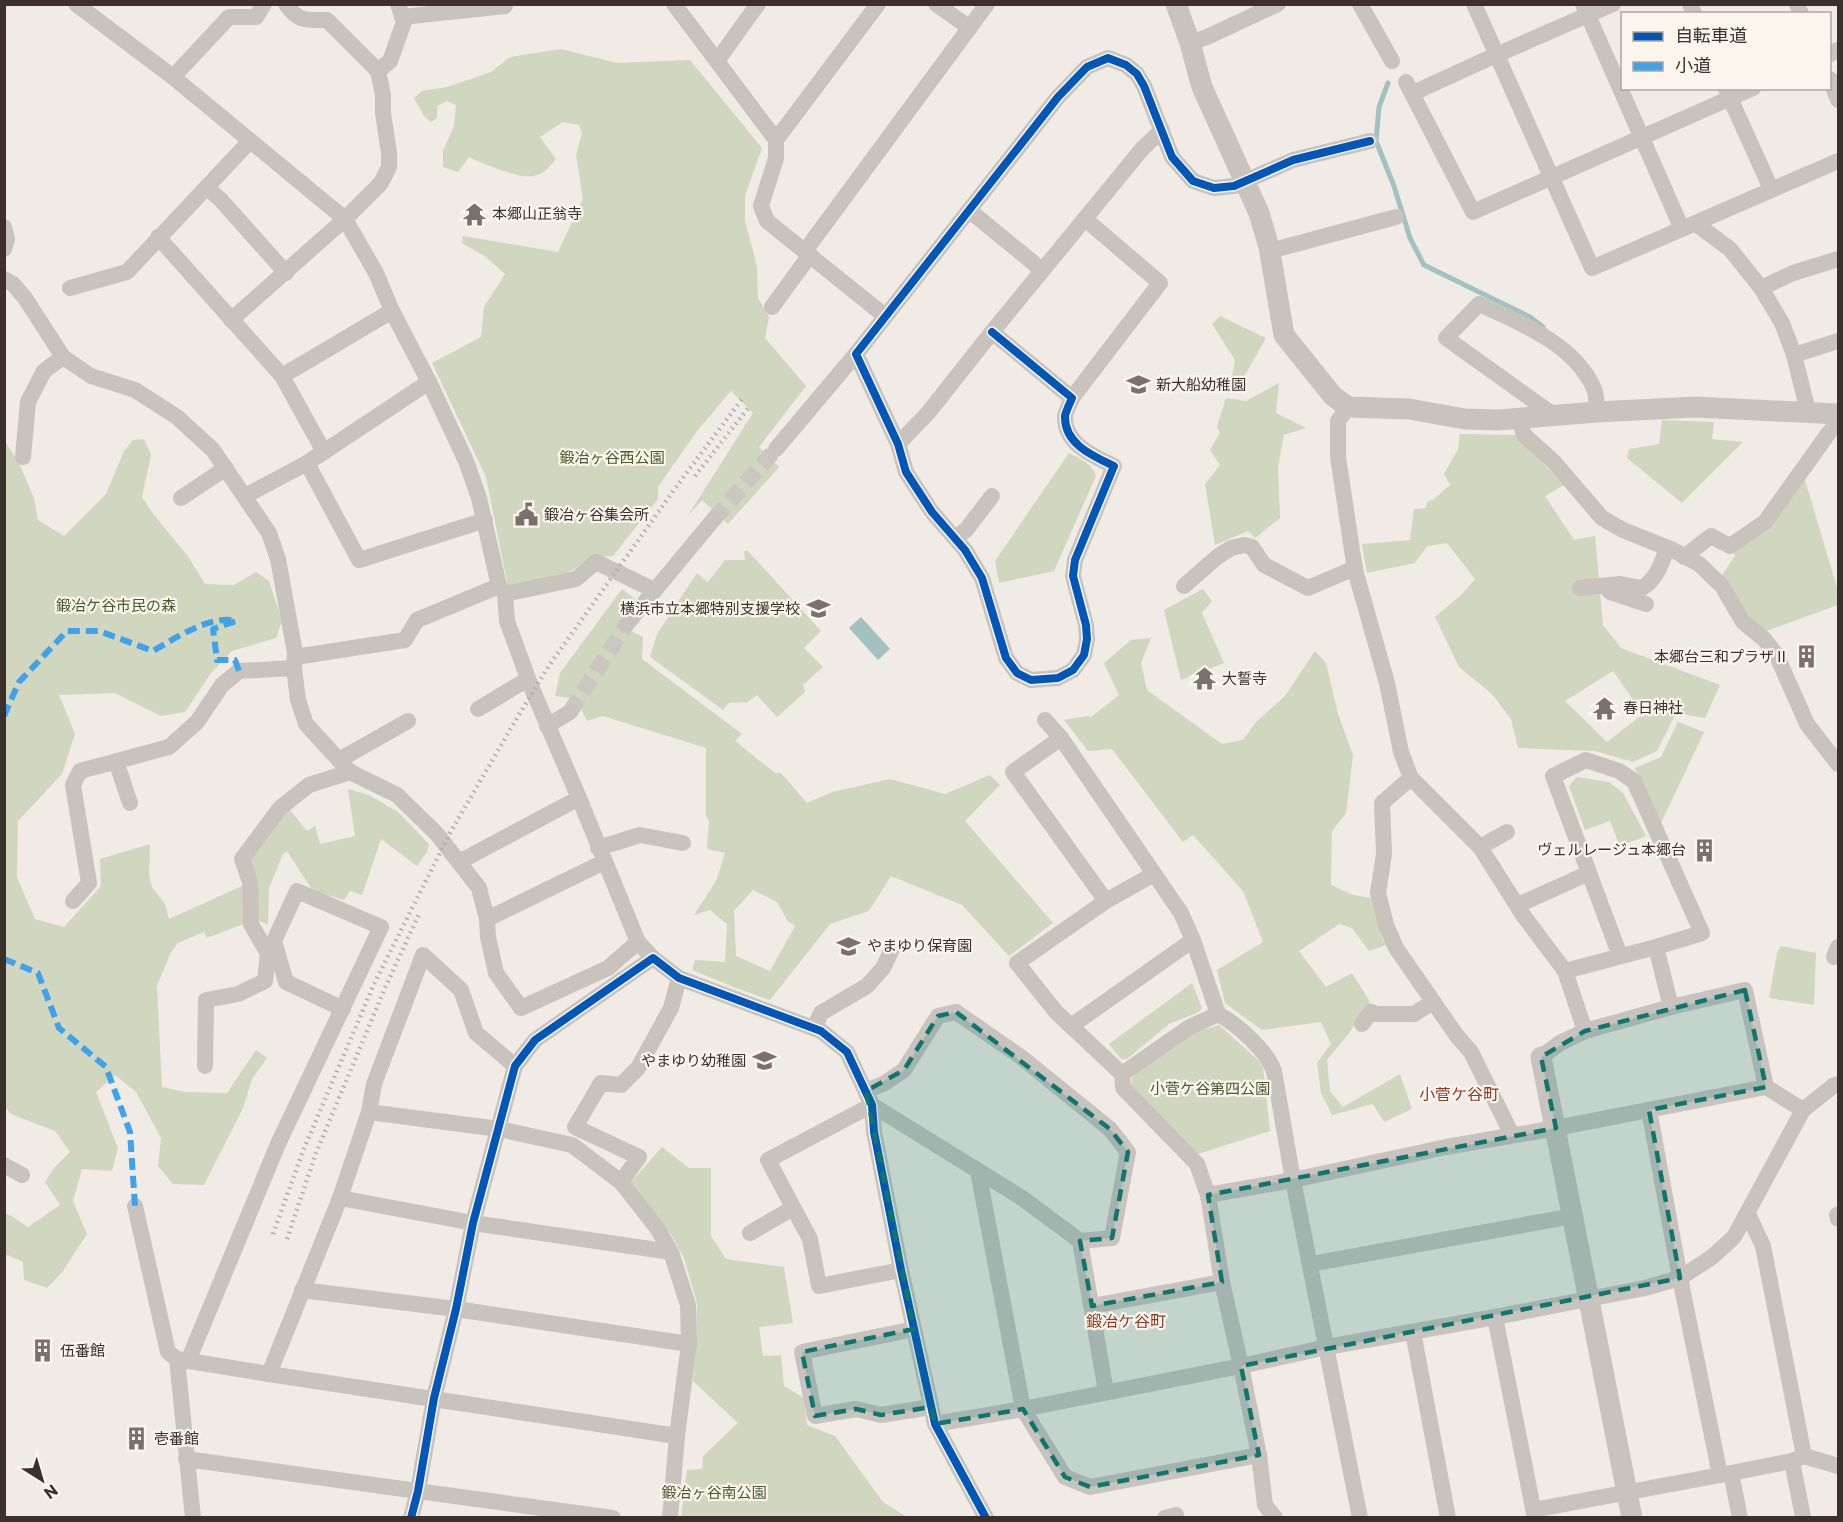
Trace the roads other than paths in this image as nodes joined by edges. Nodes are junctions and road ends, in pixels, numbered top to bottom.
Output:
1 (76, 4) edge
2 (264, 4) edge
3 (286, 4) edge
4 (674, 4) edge
5 (758, 4) edge
6 (878, 4) edge
7 (936, 4) edge
8 (987, 4) edge
9 (1176, 4) edge
10 (1278, 4) edge
11 (1360, 4) edge
12 (1474, 4) edge
13 (1613, 4) edge
14 (505, 6) edge
15 (1585, 10) edge
16 (400, 11) edge
17 (969, 28) junction
18 (1190, 43) junction
19 (1496, 55) junction
20 (717, 61) junction
21 (1392, 61) dead end
22 (378, 71) junction
23 (173, 77) junction
24 (1831, 81) edge
25 (1745, 90) edge
26 (1729, 94) edge
27 (1839, 100) edge
28 (1162, 130) junction
29 (1642, 137) junction
30 (776, 140) junction
31 (250, 141) junction
32 (1370, 141) dead end
33 (1839, 161) edge
34 (1552, 179) junction
35 (1245, 182) junction
36 (207, 188) junction
37 (1771, 189) junction
38 (970, 211) junction
39 (1396, 217) dead end
40 (345, 219) junction
41 (1085, 219) junction
42 (1689, 226) junction
43 (4, 228) edge
44 (158, 237) junction
45 (4, 249) edge
46 (1270, 250) junction
47 (807, 253) junction
48 (1839, 259) edge
49 (1042, 270) junction
50 (286, 273) junction
51 (4, 279) edge
52 (70, 288) dead end
53 (1761, 288) junction
54 (772, 307) dead end
55 (392, 311) junction
56 (885, 316) junction
57 (231, 320) junction
58 (992, 332) junction
59 (1839, 341) edge
60 (856, 354) junction
61 (1794, 355) junction
62 (63, 357) junction
63 (282, 376) junction
64 (429, 382) junction
65 (1072, 398) junction
66 (1348, 407) junction
67 (1808, 411) junction
68 (1597, 412) junction
69 (1839, 414) edge
70 (1555, 416) junction
71 (1519, 419) junction
72 (1839, 422) edge
73 (898, 444) junction
74 (776, 449) tunnel mouth
75 (324, 452) junction
76 (23, 457) dead end
77 (307, 463) junction
78 (226, 468) junction
79 (245, 496) junction
80 (992, 496) dead end
81 (181, 498) dead end
82 (714, 519) tunnel mouth
83 (485, 520) junction
84 (955, 538) junction
85 (1667, 548) junction
86 (1684, 557) junction
87 (1355, 568) junction
88 (1184, 586) dead end
89 (1605, 586) junction
90 (1580, 588) dead end
91 (502, 590) junction
92 (654, 590) junction
93 (1646, 604) dead end
94 (626, 625) tunnel mouth
95 (295, 663) junction
96 (528, 679) junction
97 (478, 710) dead end
98 (570, 712) tunnel mouth
99 (1045, 720) dead end
100 (408, 721) dead end
101 (548, 726) junction
102 (1061, 738) junction
103 (116, 761) junction
104 (1839, 764) edge
105 (345, 766) junction
106 (1411, 778) junction
107 (579, 798) junction
108 (130, 803) dead end
109 (1508, 832) dead end
110 (683, 843) dead end
111 (1480, 847) junction
112 (601, 855) junction
113 (459, 862) junction
114 (1589, 873) junction
115 (1154, 874) junction
116 (73, 901) dead end
117 (1106, 901) junction
118 (1518, 905) junction
119 (488, 919) junction
120 (1193, 940) junction
121 (638, 942) junction
122 (893, 947) dead end
123 (1656, 947) junction
124 (1620, 956) junction
125 (653, 958) junction
126 (1565, 971) junction
127 (679, 978) junction
128 (1433, 1002) junction
129 (1671, 1007) junction
130 (343, 1009) junction
131 (1218, 1014) junction
132 (1362, 1024) dead end
133 (1071, 1026) junction
134 (814, 1028) junction
135 (1585, 1030) junction
136 (1541, 1057) joint
137 (205, 1066) dead end
138 (515, 1066) junction
139 (1122, 1074) junction
140 (1839, 1084) edge
141 (1766, 1087) junction
142 (869, 1098) junction
143 (1649, 1110) junction
144 (1803, 1110) junction
145 (369, 1112) junction
146 (1556, 1128) junction
147 (499, 1129) junction
148 (1512, 1135) junction
149 (4, 1165) edge
150 (978, 1171) junction
151 (22, 1175) dead end
152 (1293, 1180) junction
153 (621, 1182) junction
154 (1208, 1195) junction
155 (340, 1198) junction
156 (135, 1206) dead end
157 (794, 1208) junction
158 (1748, 1214) junction
159 (1573, 1216) junction
160 (473, 1223) junction
161 (760, 1232) dead end
162 (1080, 1241) junction
163 (670, 1252) junction
164 (1311, 1264) junction
165 (901, 1270) junction
166 (1680, 1278) junction
167 (1222, 1282) junction
168 (302, 1290) junction
169 (1589, 1299) junction
170 (1092, 1306) junction
171 (456, 1309) junction
172 (1495, 1317) junction
173 (914, 1329) junction
174 (1413, 1332) junction
175 (689, 1344) junction
176 (1327, 1347) junction
177 (183, 1360) junction
178 (1241, 1366) junction
179 (269, 1374) junction
180 (1106, 1392) junction
181 (434, 1398) junction
182 (931, 1407) junction
183 (1023, 1410) junction
184 (934, 1424) junction
185 (677, 1436) junction
186 (1259, 1455) junction
187 (1798, 1458) junction
188 (186, 1459) junction
189 (1839, 1466) edge
190 (1725, 1474) junction
191 (418, 1491) junction
192 (1627, 1493) junction
193 (1534, 1514) edge
194 (1803, 1517) edge
195 (193, 1518) edge
196 (411, 1518) edge
197 (613, 1518) edge
198 (670, 1518) edge
199 (986, 1518) edge
200 (1275, 1518) edge
201 (1360, 1518) edge
202 (1448, 1518) edge
203 (1632, 1518) edge
204 (1740, 1518) edge

1 - 23 street
2 - 23 street
3 - 22 street
4 - 20 street
5 - 20 street
6 - 30 street
7 - 17 street
8 - 17 street
9 - 18 street
10 - 18 street
11 - 21 street
12 - 19 street
13 - 15 street
14 - 16 street
15 - 19 street
15 - 29 street
16 - 22 street
17 - 47 street
18 - 35 street
19 - 34 street
19 - 34 street
20 - 30 street
22 - 40 street
23 - 31 street
24 - 27 street
25 - 26 street
26 - 29 street
26 - 37 street
28 - 35 street
28 - 38 street
28 - 41 street
29 - 34 street
29 - 42 street
30 - 47 street
31 - 36 street
31 - 40 street
32 - 35 street
33 - 37 street
34 - 42 street
35 - 46 street
36 - 44 street
36 - 50 street
37 - 42 street
38 - 49 street
38 - 56 street
39 - 46 street
40 - 50 street
40 - 55 street
41 - 49 street
41 - 65 street
42 - 53 street
43 - 45 street
44 - 52 street
44 - 57 street
46 - 66 street
47 - 54 street
47 - 56 street
48 - 53 street
49 - 58 street
50 - 57 street
51 - 62 street
53 - 61 street
55 - 63 street
55 - 64 street
56 - 60 street
57 - 63 street
58 - 65 street
58 - 73 street
59 - 61 street
60 - 73 street
60 - 74 street
61 - 67 street
62 - 76 street
62 - 78 street
63 - 75 street
64 - 75 street
64 - 83 street
65 - 84 street
66 - 71 street
66 - 87 street
67 - 68 street
67 - 69 street
68 - 70 street
68 - 70 street
70 - 71 street
71 - 85 street
72 - 86 street
73 - 84 street
75 - 77 street
77 - 79 street
77 - 83 street
78 - 79 street
78 - 81 street
79 - 95 street
80 - 84 street
82 - 92 street
83 - 91 street
85 - 86 street
85 - 89 street
86 - 104 street
87 - 88 street
87 - 106 street
89 - 90 street
89 - 93 street
91 - 92 street
91 - 95 street
91 - 96 street
92 - 94 street
95 - 103 street
95 - 105 street
96 - 97 street
96 - 101 street
98 - 101 street
99 - 102 street
100 - 105 street
101 - 107 street
102 - 115 street
102 - 117 street
103 - 108 street
103 - 116 street
105 - 113 street
105 - 137 street
106 - 111 street
106 - 128 street
107 - 112 street
107 - 113 street
109 - 111 street
110 - 112 street
111 - 118 street
112 - 119 street
112 - 121 street
113 - 119 street
114 - 118 street
114 - 123 street
114 - 124 street
115 - 117 street
115 - 120 street
117 - 133 street
118 - 126 street
119 - 121 street
120 - 131 street
120 - 133 street
121 - 125 street
122 - 134 street
123 - 124 street
123 - 129 street
124 - 126 street
125 - 127 street
125 - 138 street
126 - 135 street
127 - 134 street
127 - 153 street
128 - 132 street
128 - 148 street
129 - 135 street
129 - 141 street
130 - 130 street
130 - 177 street
131 - 139 street
131 - 152 street
133 - 139 street
134 - 142 street
135 - 136 street
136 - 146 street
138 - 145 street
138 - 147 street
139 - 154 street
140 - 144 street
141 - 143 street
141 - 144 street
142 - 150 street
142 - 157 street
142 - 162 street
142 - 165 street
143 - 146 street
143 - 166 street
144 - 158 street
145 - 147 street
145 - 155 street
146 - 148 street
146 - 159 street
147 - 153 street
147 - 160 street
148 - 152 street
149 - 151 street
150 - 162 street
150 - 183 street
152 - 154 street
152 - 164 street
153 - 163 street
154 - 167 street
155 - 160 street
155 - 168 street
156 - 177 street
157 - 161 street
157 - 165 street
158 - 166 street
158 - 187 street
159 - 164 street
159 - 169 street
160 - 163 street
160 - 171 street
162 - 170 street
163 - 175 street
164 - 176 street
165 - 173 street
166 - 169 street
166 - 190 street
167 - 170 street
167 - 178 street
168 - 171 street
168 - 179 street
169 - 172 street
169 - 192 street
170 - 180 street
171 - 175 street
171 - 181 street
172 - 174 street
172 - 193 street
173 - 182 street
173 - 182 street
174 - 176 street
174 - 202 street
175 - 185 street
176 - 178 street
176 - 201 street
177 - 179 street
177 - 188 street
178 - 180 street
178 - 186 street
179 - 181 street
180 - 183 street
181 - 185 street
181 - 191 street
182 - 184 street
183 - 184 street
183 - 186 street
184 - 199 street
185 - 198 street
186 - 200 street
187 - 189 street
187 - 190 street
187 - 194 street
188 - 191 street
188 - 195 street
190 - 192 street
190 - 204 street
191 - 196 street
191 - 197 street
192 - 193 street
192 - 203 street

